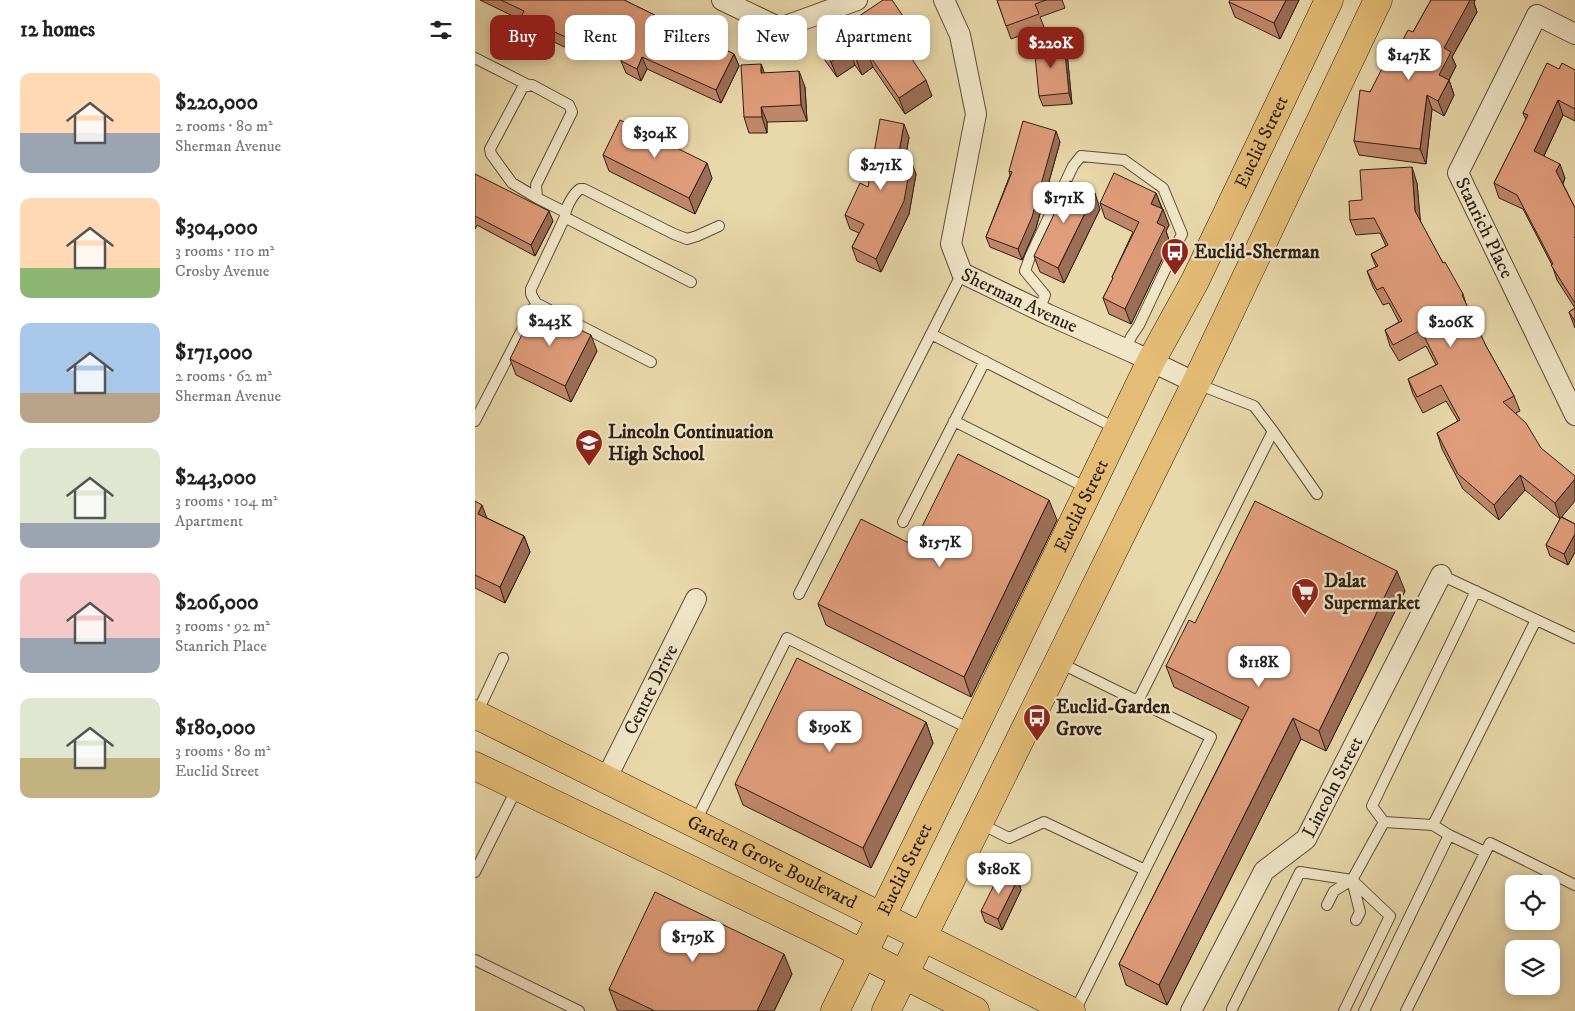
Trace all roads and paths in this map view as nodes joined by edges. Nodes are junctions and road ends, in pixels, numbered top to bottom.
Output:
1 (722, 0) edge
2 (857, 0) edge
3 (944, 0) edge
4 (1329, 0) edge
5 (1378, 0) edge
6 (1575, 34) edge
7 (475, 58) edge
8 (528, 85) junction
9 (537, 198) junction
10 (565, 214) junction
11 (719, 226) dead end
12 (962, 273) junction
13 (691, 282) dead end
14 (536, 303) junction
15 (1039, 310) junction
16 (931, 334) junction
17 (1125, 350) junction
18 (985, 361) junction
19 (1151, 361) junction
20 (651, 362) dead end
21 (1196, 383) junction
22 (1575, 415) edge
23 (475, 421) edge
24 (954, 421) junction
25 (1118, 430) junction
26 (1273, 431) junction
27 (1089, 489) junction
28 (1317, 494) dead end
29 (903, 522) dead end
30 (1441, 575) joint
31 (1476, 591) junction
32 (799, 594) dead end
33 (696, 599) dead end
34 (1536, 620) junction
35 (1575, 638) edge
36 (503, 658) dead end
37 (1059, 662) junction
38 (1138, 701) junction
39 (476, 714) edge
40 (973, 730) junction
41 (475, 766) edge
42 (606, 779) junction
43 (517, 787) junction
44 (1384, 822) junction
45 (979, 823) junction
46 (695, 824) junction
47 (1433, 826) junction
48 (1449, 835) junction
49 (1485, 852) junction
50 (1145, 870) junction
51 (475, 872) edge
52 (1352, 880) junction
53 (1575, 885) edge
54 (1327, 906) dead end
55 (882, 916) junction
56 (1356, 920) dead end
57 (923, 938) junction
58 (863, 954) junction
59 (475, 960) edge
60 (904, 975) junction
61 (579, 1011) edge
62 (835, 1011) edge
63 (886, 1011) edge
64 (975, 1011) edge
65 (1071, 1011) edge
66 (1075, 1011) edge
67 (1191, 1011) edge
68 (1232, 1011) edge
69 (1344, 1011) edge
70 (1364, 1011) edge
71 (1406, 1011) edge

1 - 2 street
3 - 12 street, Sherman Avenue
4 - 19 main road, Euclid Street
5 - 21 main road
6 - 22 street, Stanrich Place
7 - 8 lane
8 - 9 lane
8 - 9 lane
9 - 10 lane
10 - 11 lane
10 - 13 lane
10 - 14 lane
12 - 15 street, Sherman Avenue
12 - 16 lane
14 - 20 lane
14 - 23 lane
15 - 17 street, Sherman Avenue
15 - 17 lane
16 - 18 lane
16 - 32 lane
17 - 19 street, Sherman Avenue
18 - 24 lane
18 - 25 lane
19 - 21 street, Sherman Avenue
19 - 25 main road, Euclid Street
21 - 26 lane
21 - 37 main road
24 - 27 lane
24 - 29 lane
25 - 27 main road, Euclid Street
26 - 28 lane
26 - 38 lane
27 - 40 main road, Euclid Street
30 - 31 lane
30 - 67 street, Lincoln Street
31 - 34 lane
31 - 44 lane
33 - 42 street, Centre Drive
34 - 35 lane
34 - 47 lane
36 - 39 lane
37 - 38 lane
37 - 45 main road
38 - 50 lane
39 - 42 main road, Garden Grove Boulevard
40 - 46 lane
40 - 55 main road, Euclid Street
41 - 43 main road
42 - 46 main road, Garden Grove Boulevard
43 - 51 lane
43 - 58 main road
44 - 47 lane
44 - 52 lane
45 - 50 lane
45 - 57 main road
46 - 55 main road, Garden Grove Boulevard
47 - 48 lane
48 - 49 lane
48 - 70 lane
49 - 53 lane
49 - 71 lane
50 - 66 lane
52 - 54 lane
52 - 56 lane
52 - 68 lane
52 - 69 lane
55 - 57 main road, Garden Grove Boulevard
55 - 58 main road, Euclid Street
57 - 60 main road
57 - 65 main road, Garden Grove Boulevard
58 - 60 main road
58 - 62 main road, Euclid Street
59 - 61 lane
60 - 63 main road
60 - 64 main road

